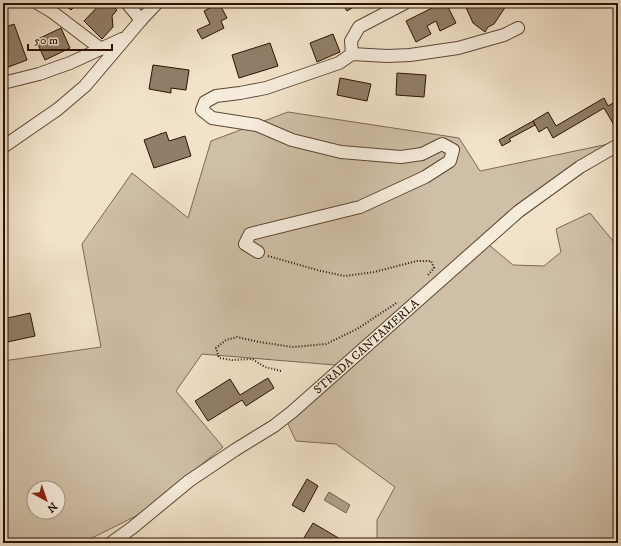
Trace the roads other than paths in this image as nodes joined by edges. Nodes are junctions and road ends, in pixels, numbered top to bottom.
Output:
1 (37, 3) edge
2 (127, 3) edge
3 (157, 3) edge
4 (405, 3) edge
5 (141, 20) junction
6 (518, 28) dead end
7 (127, 37) junction
8 (101, 49) junction
9 (352, 54) junction
10 (3, 83) edge
11 (618, 145) edge
12 (3, 147) edge
13 (258, 252) road end
14 (111, 543) edge

1 - 8 street
2 - 5 street
3 - 5 street
4 - 9 street
5 - 7 street
6 - 9 street
7 - 8 street
7 - 12 street
8 - 10 street
9 - 13 street
11 - 14 street, STRADA CANTAMERLA

